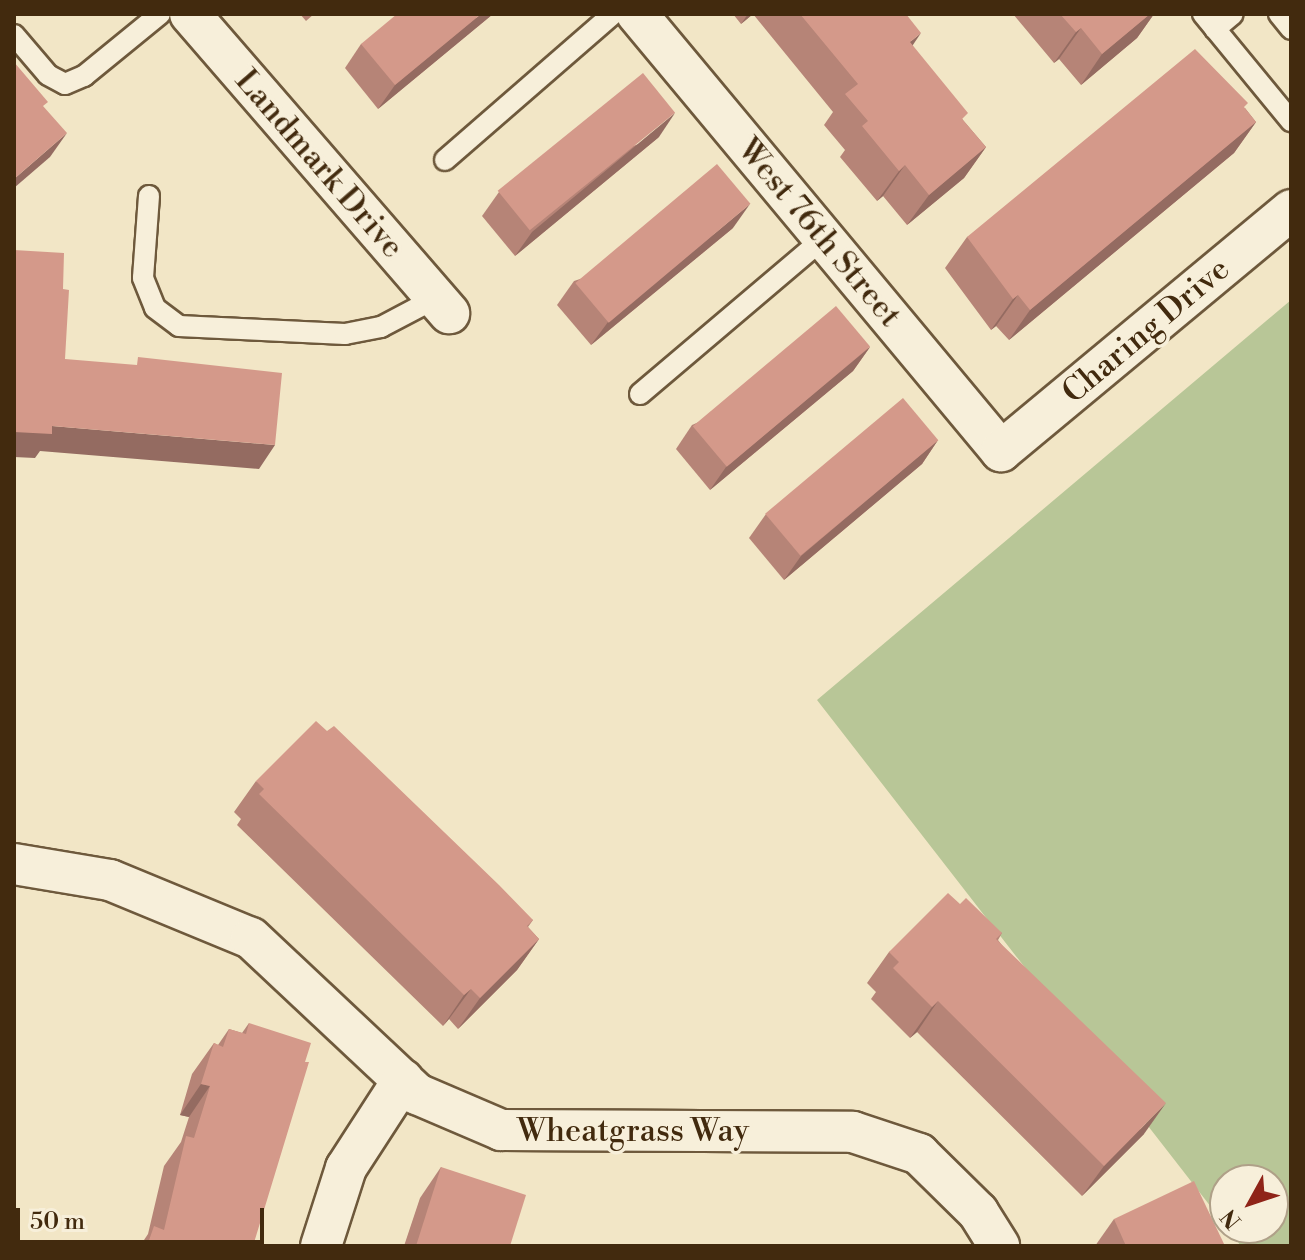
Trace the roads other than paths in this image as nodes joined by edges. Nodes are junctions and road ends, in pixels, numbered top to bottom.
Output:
1 (160, 14) edge
2 (190, 14) edge
3 (613, 14) edge
4 (637, 14) edge
5 (1233, 14) edge
6 (1279, 14) edge
7 (1209, 22) edge
8 (1291, 29) edge
9 (14, 35) edge
10 (1291, 121) edge
11 (445, 160) dead end
12 (149, 196) dead end
13 (1291, 210) edge
14 (824, 238) junction
15 (442, 306) joint
16 (640, 394) dead end
17 (1001, 451) joint
18 (14, 864) edge
19 (403, 1080) junction
20 (321, 1246) edge
21 (999, 1246) edge

1 - 9 lane
2 - 15 street, Landmark Drive
3 - 11 lane
4 - 14 street, West 76th Street
5 - 7 lane
6 - 8 lane
7 - 10 lane
12 - 15 lane
13 - 17 street, Charing Drive
14 - 16 lane
14 - 17 street, West 76th Street
18 - 19 street, Wheatgrass Way
19 - 20 street
19 - 21 street, Wheatgrass Way

